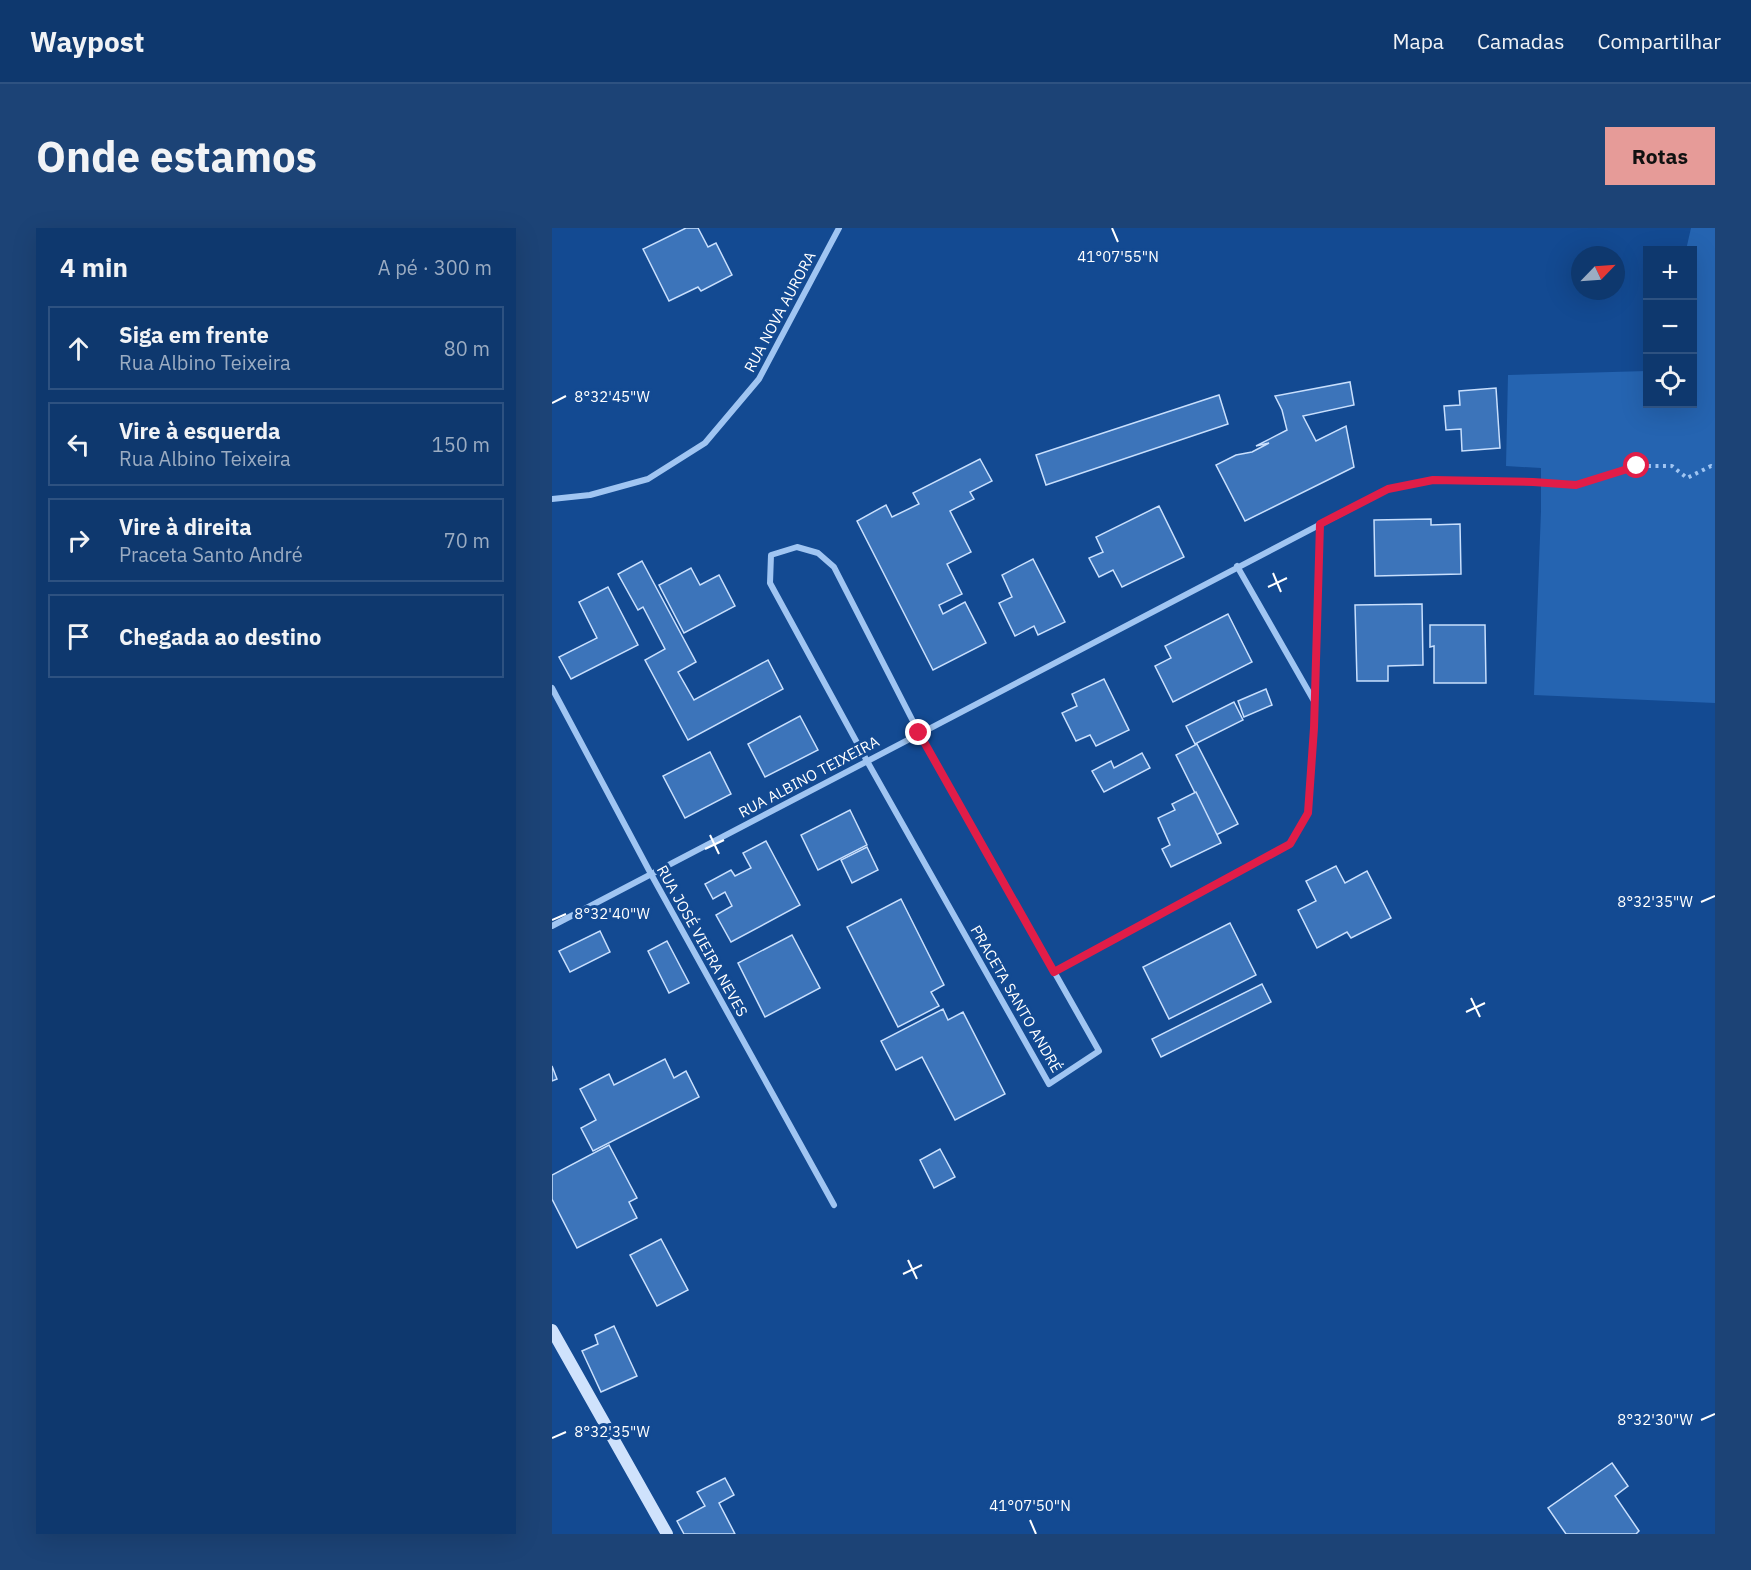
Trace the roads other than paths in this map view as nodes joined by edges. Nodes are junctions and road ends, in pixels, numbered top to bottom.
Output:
1 (838, 228) edge
2 (1516, 482) road end
3 (552, 499) edge
4 (1320, 524) junction
5 (1237, 566) junction
6 (552, 688) edge
7 (1315, 703) junction
8 (919, 733) junction
9 (867, 761) junction
10 (651, 874) junction
11 (552, 926) edge
12 (1054, 972) junction
13 (834, 1205) dead end
14 (552, 1330) edge
15 (667, 1534) edge

1 - 3 street, RUA NOVA AURORA
2 - 4 street, RUA ALBINO TEIXEIRA
4 - 5 street, RUA ALBINO TEIXEIRA
4 - 7 street
5 - 7 street
5 - 8 street, RUA ALBINO TEIXEIRA
6 - 10 street, RUA JOSÉ VIEIRA NEVES
7 - 12 street
8 - 9 street, RUA ALBINO TEIXEIRA
8 - 9 street, PRACETA SANTO ANDRÉ
8 - 12 street, PRACETA SANTO ANDRÉ
9 - 10 street, RUA ALBINO TEIXEIRA
9 - 12 street, PRACETA SANTO ANDRÉ
10 - 11 street, RUA ALBINO TEIXEIRA
10 - 13 street, RUA JOSÉ VIEIRA NEVES
14 - 15 street

